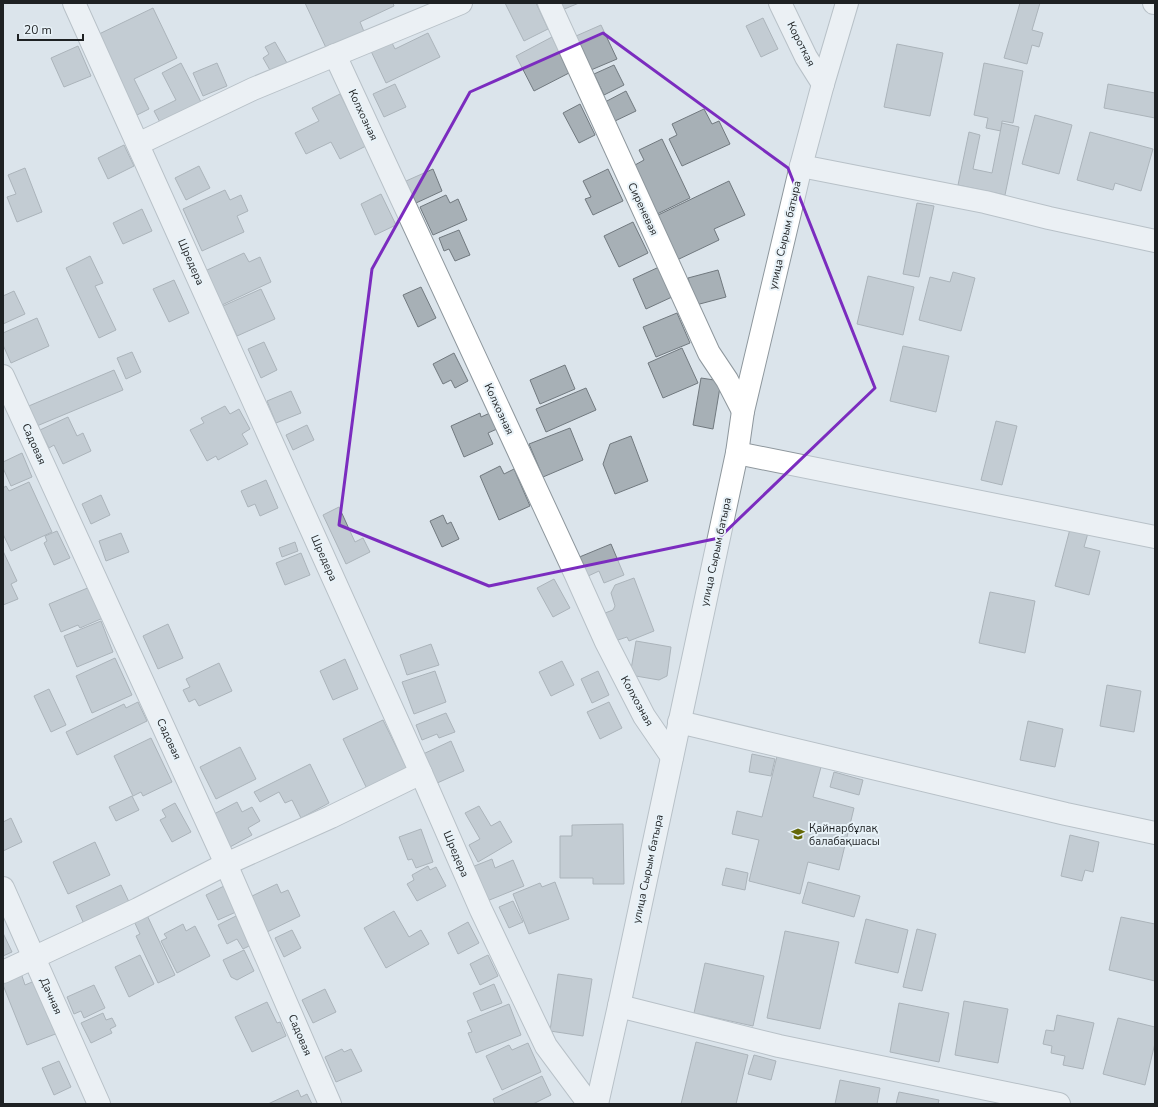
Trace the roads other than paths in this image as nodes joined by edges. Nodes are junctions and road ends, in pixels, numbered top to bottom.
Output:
1 (74, 3) edge
2 (461, 3) edge
3 (549, 3) edge
4 (780, 3) edge
5 (847, 3) edge
6 (335, 54) junction
7 (823, 84) junction
8 (138, 144) junction
9 (801, 166) junction
10 (1155, 240) edge
11 (3, 376) edge
12 (743, 411) junction
13 (737, 453) junction
14 (1155, 537) edge
15 (679, 722) junction
16 (672, 757) junction
17 (421, 773) junction
18 (1155, 833) edge
19 (226, 864) junction
20 (3, 888) edge
21 (35, 958) junction
22 (3, 972) edge
23 (619, 1006) junction
24 (99, 1104) edge
25 (330, 1104) edge
26 (589, 1104) edge
27 (597, 1104) edge
28 (1060, 1104) edge

1 - 8 street, Шредера
2 - 6 street
3 - 12 street, Сиреневая
4 - 7 street, Короткая
5 - 7 street, улица Сырым батыра
6 - 8 street
6 - 16 street, Колхозная
7 - 9 street, улица Сырым батыра
8 - 17 street, Шредера
9 - 10 street
9 - 12 street, улица Сырым батыра
11 - 19 street, Садовая
12 - 13 street, улица Сырым батыра
13 - 14 street
13 - 15 street, улица Сырым батыра
15 - 16 street, улица Сырым батыра
15 - 18 street
16 - 23 street, улица Сырым батыра
17 - 19 street
17 - 26 street, Шредера
19 - 21 street
19 - 25 street, Садовая
20 - 21 street, Дачная
21 - 22 street
21 - 24 street, Дачная
23 - 27 street, улица Сырым батыра
23 - 28 street

